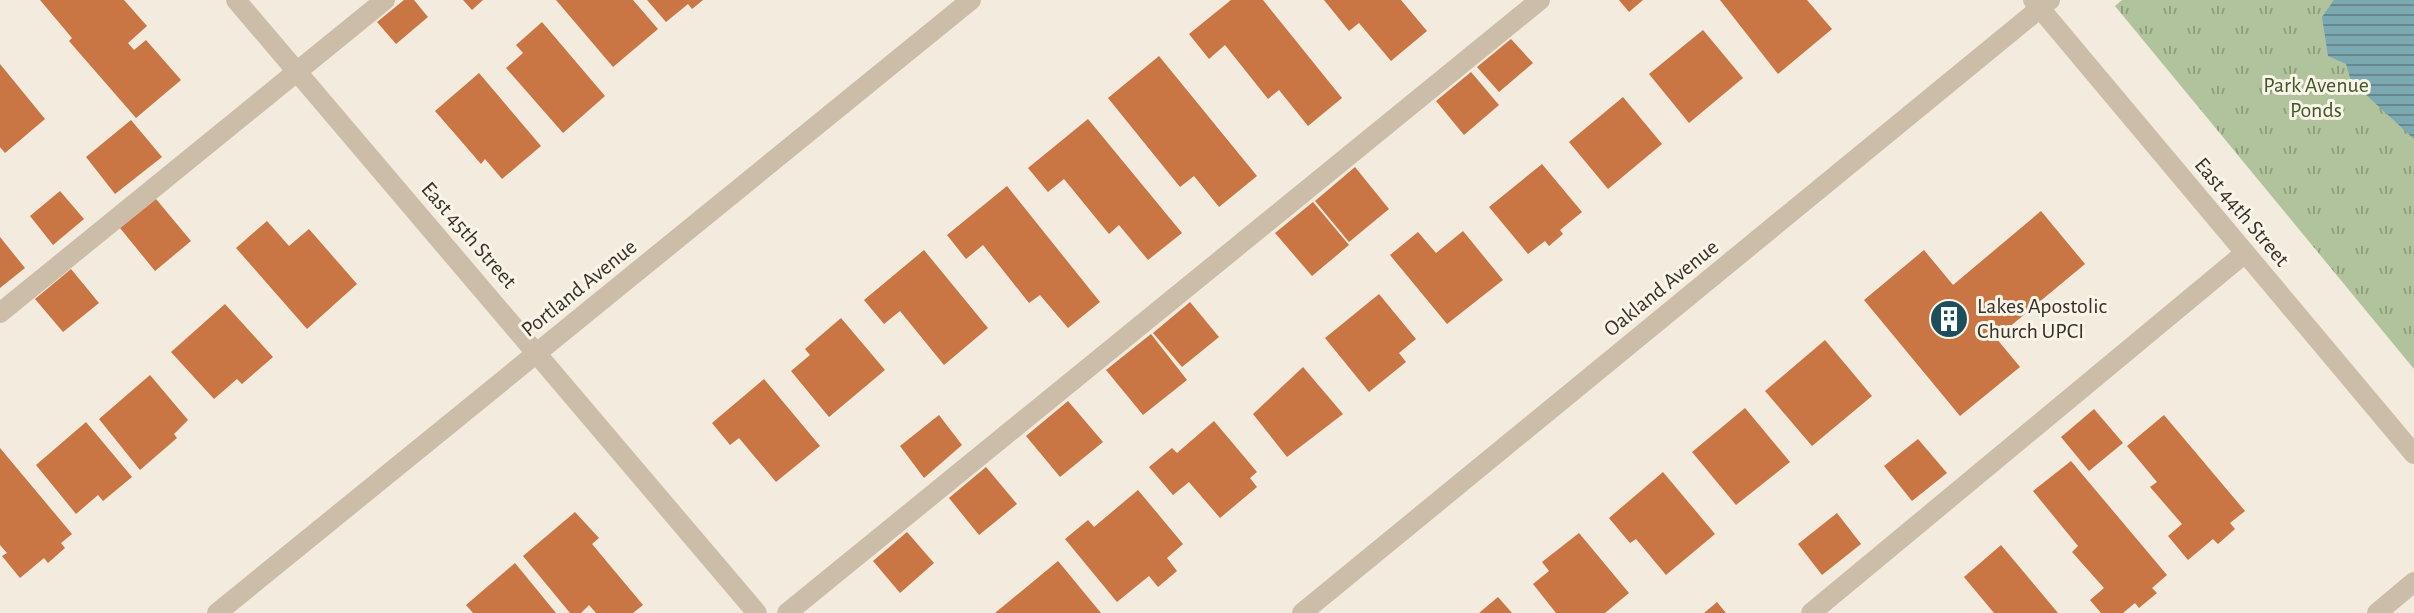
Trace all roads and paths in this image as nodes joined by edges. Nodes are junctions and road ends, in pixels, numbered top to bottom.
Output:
1 (236, 0) edge
2 (385, 0) edge
3 (971, 0) edge
4 (1540, 0) edge
5 (2041, 3) edge
6 (298, 71) junction
7 (2245, 253) junction
8 (0, 313) edge
9 (538, 352) junction
10 (2414, 454) edge
11 (2414, 582) edge
12 (217, 613) edge
13 (757, 613) edge
14 (787, 613) edge
15 (1302, 613) edge
16 (1811, 613) edge
17 (2377, 613) edge

1 - 6 street, East 45th Street
2 - 6 street
3 - 9 street, Portland Avenue
4 - 14 street
5 - 7 street, East 44th Street
5 - 15 street, Oakland Avenue
6 - 8 street
6 - 9 street, East 45th Street
7 - 10 street, East 44th Street
7 - 16 street
9 - 12 street, Portland Avenue
9 - 13 street, East 45th Street
11 - 17 street

